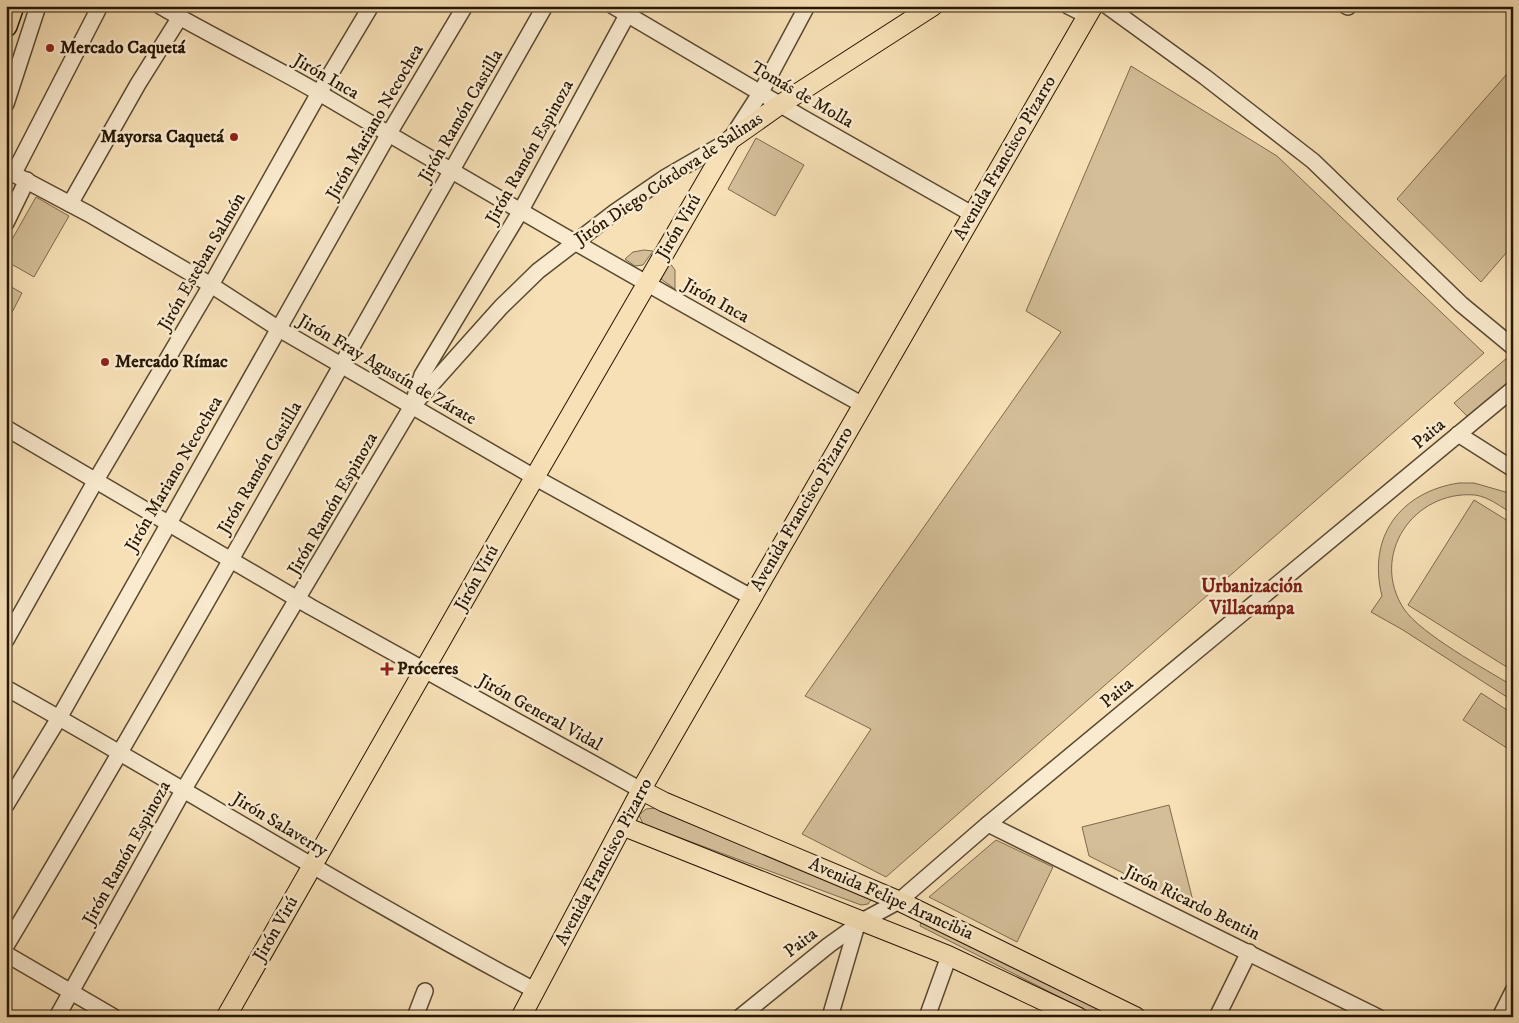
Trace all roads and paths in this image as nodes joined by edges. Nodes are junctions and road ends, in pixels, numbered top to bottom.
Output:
1 (13, 6) edge
2 (38, 6) edge
3 (100, 6) edge
4 (160, 6) edge
5 (371, 6) edge
6 (464, 6) edge
7 (545, 6) edge
8 (613, 6) edge
9 (807, 6) edge
10 (933, 6) edge
11 (1068, 6) edge
12 (1107, 6) edge
13 (630, 10) edge
14 (1090, 11) edge
15 (180, 17) junction
16 (6, 26) edge
17 (761, 92) junction
18 (319, 93) junction
19 (6, 104) edge
20 (781, 104) junction
21 (388, 135) junction
22 (730, 140) junction
23 (452, 169) junction
24 (16, 175) edge
25 (70, 204) junction
26 (520, 212) junction
27 (972, 214) junction
28 (6, 223) edge
29 (575, 242) junction
30 (646, 284) junction
31 (211, 285) junction
32 (278, 329) junction
33 (1513, 347) edge
34 (342, 364) junction
35 (1513, 389) edge
36 (863, 405) junction
37 (412, 406) junction
38 (6, 428) edge
39 (1458, 434) junction
40 (1513, 470) edge
41 (534, 477) junction
42 (96, 480) junction
43 (169, 521) junction
44 (230, 558) junction
45 (751, 597) junction
46 (299, 599) junction
47 (6, 640) edge
48 (424, 669) junction
49 (6, 688) edge
50 (59, 718) junction
51 (122, 752) junction
52 (184, 789) junction
53 (641, 790) junction
54 (6, 805) edge
55 (988, 824) junction
56 (622, 826) junction
57 (312, 866) junction
58 (899, 901) junction
59 (861, 922) junction
60 (6, 946) edge
61 (1249, 952) junction
62 (6, 954) edge
63 (949, 956) junction
64 (425, 990) dead end
65 (1513, 990) edge
66 (71, 992) junction
67 (536, 992) junction
68 (1053, 1010) edge
69 (57, 1017) edge
70 (114, 1017) edge
71 (226, 1017) edge
72 (415, 1017) edge
73 (521, 1017) edge
74 (740, 1017) edge
75 (830, 1017) edge
76 (927, 1017) edge
77 (1078, 1017) edge
78 (1136, 1017) edge
79 (1217, 1017) edge
80 (1378, 1017) edge
81 (1500, 1017) edge

1 - 16 highway
2 - 19 street
3 - 24 street
4 - 15 street, Jirón Inca
5 - 18 street, Jirón Esteban Salmón
6 - 21 street, Jirón Mariano Necochea
7 - 23 street, Jirón Ramón Castilla
8 - 13 street, Tomás de Molla
9 - 17 street
10 - 20 main road, Jirón Diego Córdova de Salinas
11 - 14 street
12 - 33 street
13 - 17 street, Tomás de Molla
13 - 26 street, Jirón Ramón Espinoza
14 - 27 main road, Avenida Francisco Pizarro
15 - 18 street, Jirón Inca
15 - 25 street
17 - 20 street, Tomás de Molla
17 - 22 street
18 - 21 street, Jirón Inca
18 - 31 street, Jirón Esteban Salmón
20 - 22 main road, Jirón Diego Córdova de Salinas
20 - 27 street, Tomás de Molla
21 - 23 street, Jirón Inca
21 - 32 street, Jirón Mariano Necochea
22 - 29 street, Jirón Diego Córdova de Salinas
22 - 30 main road, Jirón Virú
23 - 26 street, Jirón Inca
23 - 34 street, Jirón Ramón Castilla
24 - 25 street, Jirón Fray Agustín de Zárate
24 - 28 street
25 - 31 street, Jirón Fray Agustín de Zárate
26 - 29 street, Jirón Inca
26 - 37 street, Jirón Ramón Espinoza
27 - 36 main road, Avenida Francisco Pizarro
29 - 30 street, Jirón Inca
29 - 37 street, Jirón Diego Córdova de Salinas
30 - 36 street, Jirón Inca
30 - 41 main road, Jirón Virú
31 - 32 street, Jirón Fray Agustín de Zárate
31 - 42 street, Jirón Esteban Salmón
32 - 34 street, Jirón Fray Agustín de Zárate
32 - 43 street, Jirón Mariano Necochea
34 - 37 street, Jirón Fray Agustín de Zárate
34 - 44 street, Jirón Ramón Castilla
35 - 39 street, Paita
36 - 45 main road, Avenida Francisco Pizarro
37 - 41 street, Jirón Fray Agustín de Zárate
37 - 46 street, Jirón Ramón Espinoza
38 - 42 street, Jirón General Vidal
39 - 40 street
39 - 55 street, Paita
41 - 45 street, Jirón Fray Agustín de Zárate
41 - 48 main road, Jirón Virú
42 - 43 street, Jirón General Vidal
42 - 47 street, Jirón Esteban Salmón
43 - 44 street, Jirón General Vidal
43 - 50 street, Jirón Mariano Necochea
44 - 46 street, Jirón General Vidal
44 - 51 street, Jirón Ramón Castilla
45 - 53 main road, Avenida Francisco Pizarro
46 - 48 street, Jirón General Vidal
46 - 52 street, Jirón Ramón Espinoza
48 - 53 street, Jirón General Vidal
48 - 57 main road, Jirón Virú
49 - 50 street, Jirón Salaverry
50 - 51 street, Jirón Salaverry
50 - 54 street, Jirón Mariano Necochea
51 - 52 street, Jirón Salaverry
51 - 60 street, Jirón Ramón Castilla
52 - 57 street, Jirón Salaverry
52 - 66 street, Jirón Ramón Espinoza
53 - 56 main road, Avenida Francisco Pizarro
53 - 58 main road, Avenida Felipe Arancibia
55 - 58 street, Paita
55 - 61 street, Jirón Ricardo Bentin
56 - 59 main road, Avenida Felipe Arancibia
56 - 67 main road, Avenida Francisco Pizarro
57 - 67 street, Jirón Salaverry
57 - 71 main road, Jirón Virú
58 - 59 street, Paita
58 - 78 main road, Avenida Felipe Arancibia
59 - 63 main road, Avenida Felipe Arancibia
59 - 74 street, Paita
59 - 75 street
61 - 79 street
61 - 80 street, Jirón Ricardo Bentin
62 - 66 street
63 - 68 main road, Avenida Felipe Arancibia
63 - 76 street
64 - 72 street
65 - 81 street
66 - 69 street, Jirón Ramón Espinoza
66 - 70 street
67 - 73 main road, Avenida Francisco Pizarro
68 - 77 main road, Avenida Felipe Arancibia

